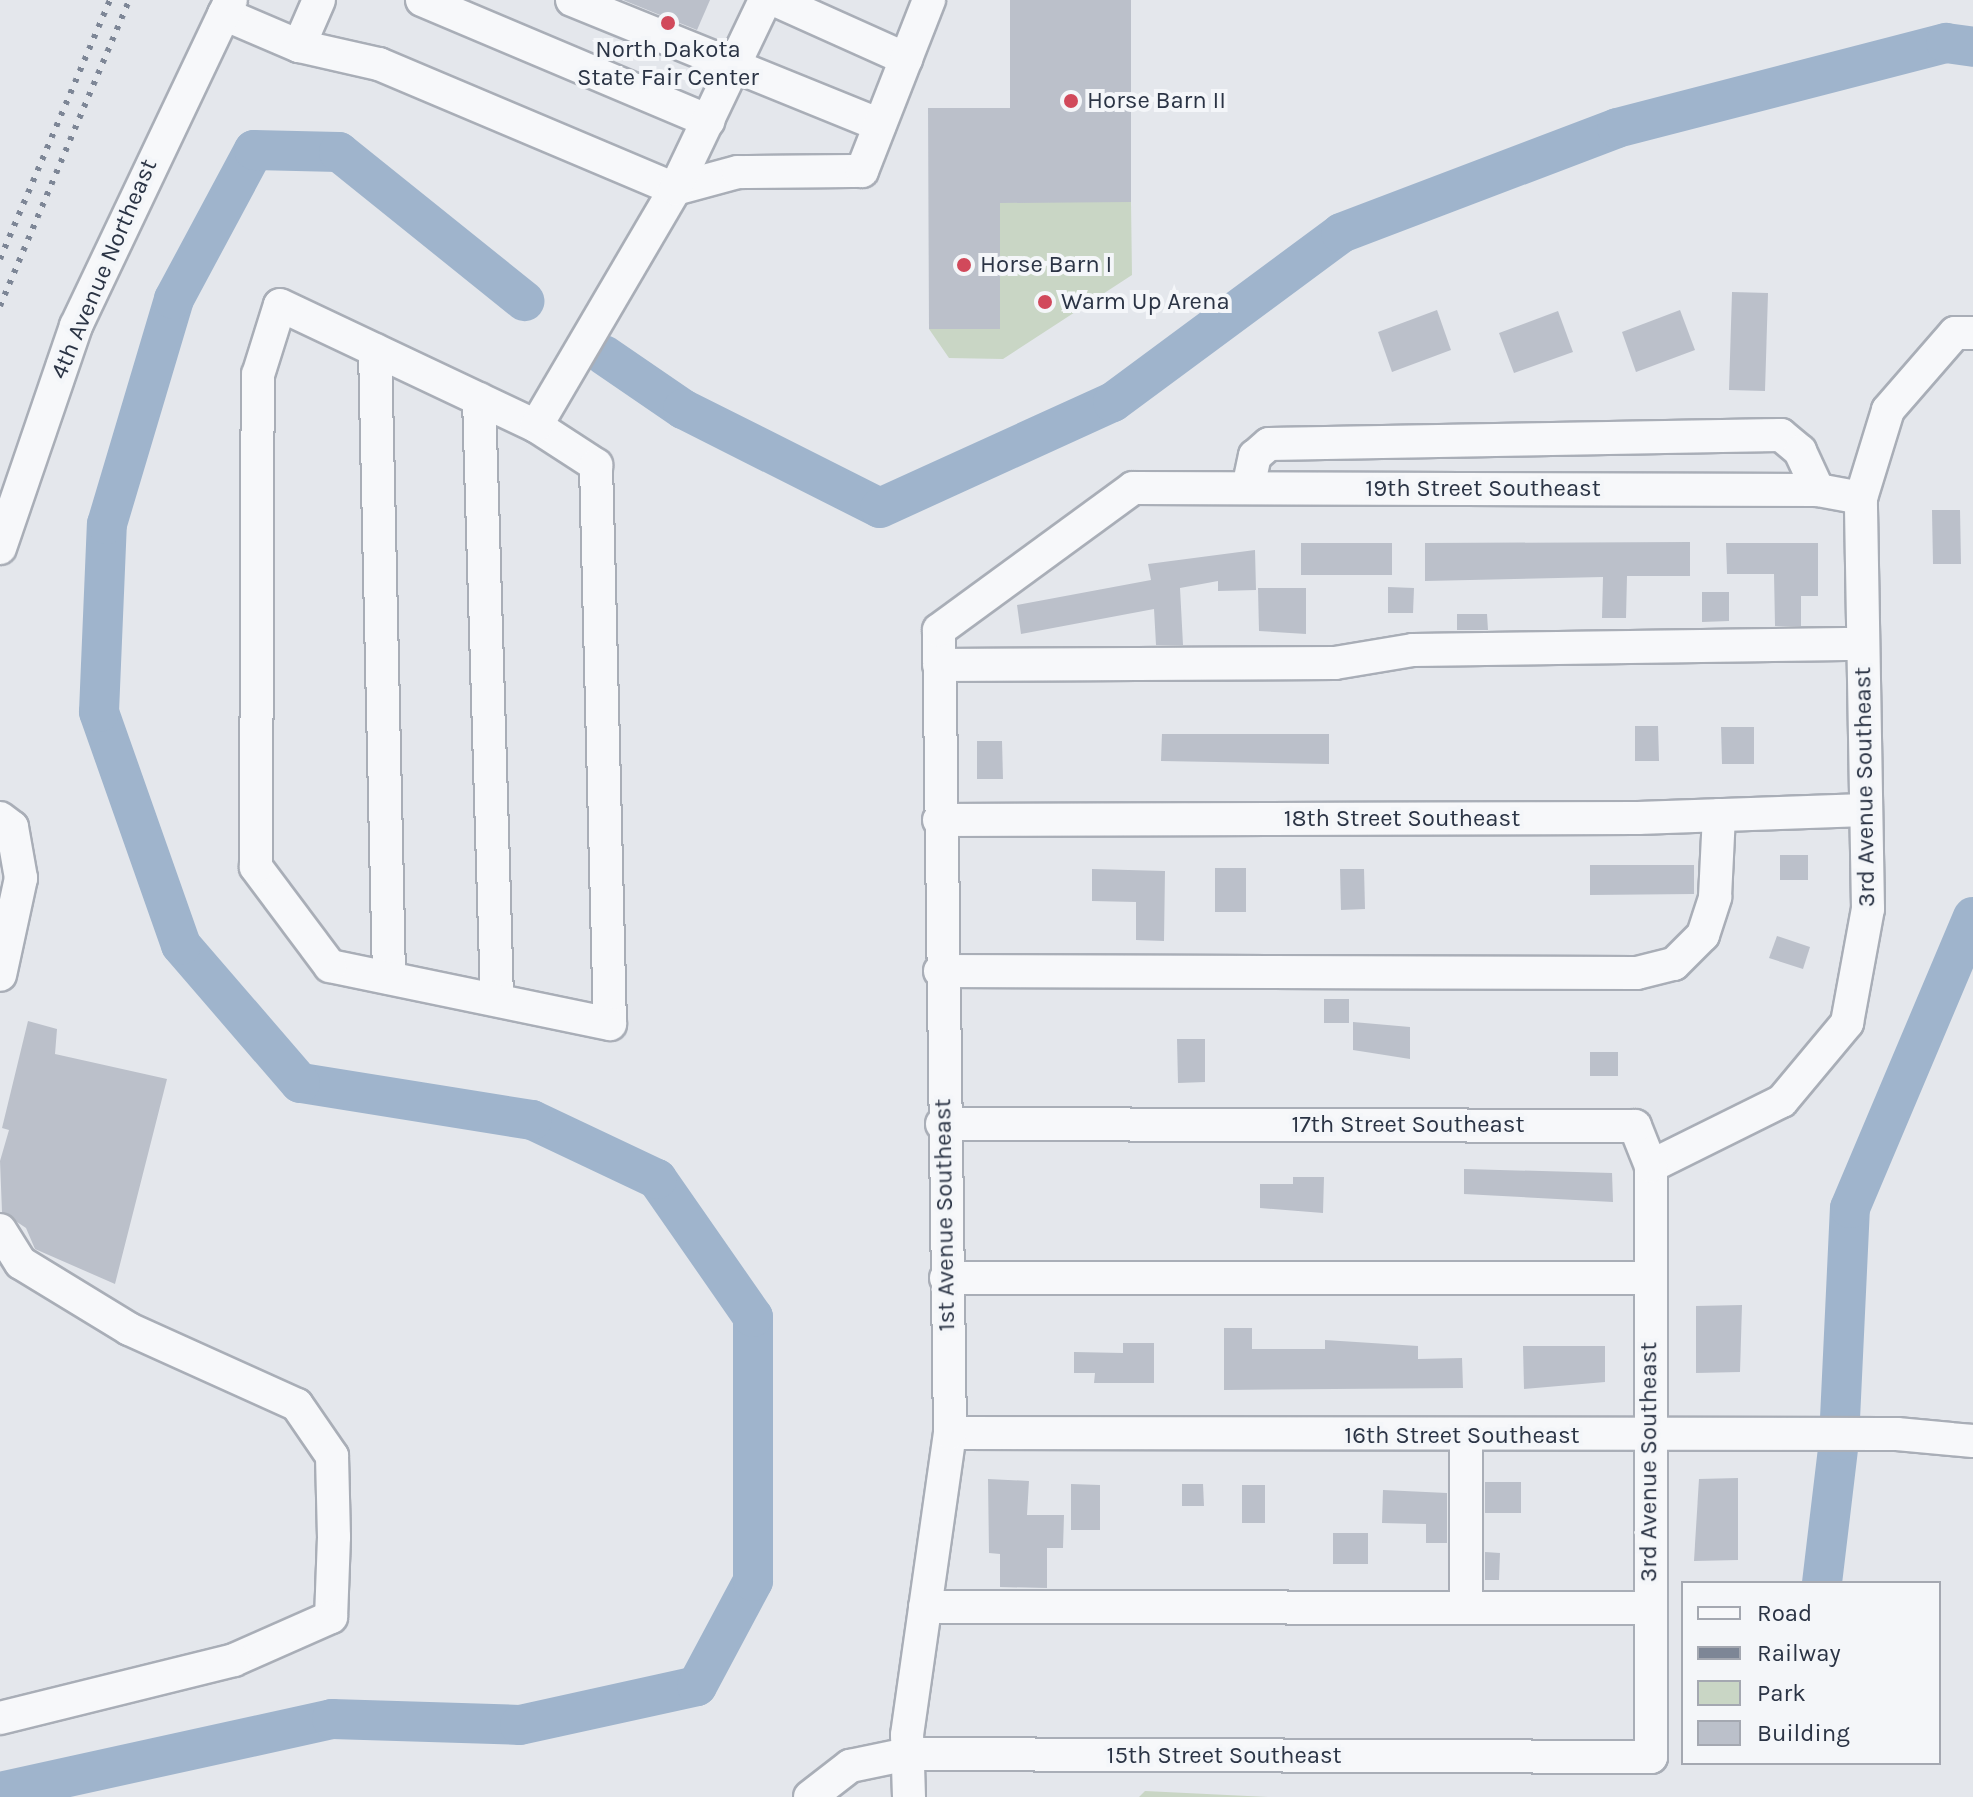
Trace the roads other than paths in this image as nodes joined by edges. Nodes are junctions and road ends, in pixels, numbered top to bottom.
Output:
1 (319, 0) edge
2 (422, 0) edge
3 (572, 0) edge
4 (765, 0) edge
5 (775, 0) edge
6 (929, 0) edge
7 (228, 7) edge
8 (299, 46) junction
9 (734, 67) junction
10 (902, 70) junction
11 (709, 121) junction
12 (880, 125) junction
13 (675, 189) junction
14 (1973, 333) edge
15 (375, 350) junction
16 (479, 399) junction
17 (536, 426) junction
18 (1248, 488) junction
19 (1818, 490) junction
20 (1861, 498) junction
21 (0, 548) edge
22 (939, 630) joint
23 (1863, 644) junction
24 (939, 665) junction
25 (1865, 810) junction
26 (1719, 815) junction
27 (0, 818) edge
28 (939, 820) junction
29 (940, 971) junction
30 (0, 975) edge
31 (389, 978) junction
32 (497, 1000) junction
33 (942, 1124) junction
34 (1651, 1166) junction
35 (0, 1230) edge
36 (946, 1278) junction
37 (1649, 1278) junction
38 (950, 1433) junction
39 (1466, 1436) junction
40 (1649, 1437) junction
41 (1973, 1441) edge
42 (925, 1607) junction
43 (1466, 1608) junction
44 (1650, 1608) junction
45 (0, 1718) edge
46 (908, 1754) junction
47 (1651, 1757) joint
48 (810, 1797) edge
49 (909, 1797) edge

1 - 8 street
2 - 11 street
3 - 9 street
4 - 9 street
5 - 10 street
6 - 10 street
7 - 8 street
7 - 21 street, 4th Avenue Northeast
8 - 13 street
9 - 11 street
9 - 12 street
10 - 12 street
11 - 13 street
12 - 13 street
13 - 17 street
14 - 20 street
15 - 16 street
15 - 31 street
15 - 31 street
16 - 17 street
16 - 32 street
17 - 32 street
18 - 19 street, 19th Street Southeast
18 - 19 street
18 - 22 street, 19th Street Southeast
19 - 20 street, 19th Street Southeast
20 - 23 street, 3rd Avenue Southeast
22 - 24 street, 1st Avenue Southeast
23 - 24 street
23 - 25 street, 3rd Avenue Southeast
24 - 28 street, 1st Avenue Southeast
25 - 26 street, 18th Street Southeast
25 - 34 street, 3rd Avenue Southeast
26 - 28 street, 18th Street Southeast
26 - 29 street
27 - 30 street
28 - 29 street, 1st Avenue Southeast
29 - 33 street, 1st Avenue Southeast
31 - 32 street
33 - 34 street, 17th Street Southeast
33 - 36 street, 1st Avenue Southeast
34 - 37 street, 3rd Avenue Southeast
35 - 45 street
36 - 37 street
36 - 38 street, 1st Avenue Southeast
37 - 40 street, 3rd Avenue Southeast
38 - 39 street, 16th Street Southeast
38 - 42 street, 1st Avenue Southeast
39 - 40 street, 16th Street Southeast
39 - 43 street
40 - 41 street, 16th Street Southeast
40 - 44 street, 3rd Avenue Southeast
42 - 43 street
42 - 46 street, 1st Avenue Southeast
43 - 44 street
44 - 47 street, 3rd Avenue Southeast
46 - 47 street, 15th Street Southeast
46 - 48 street, 15th Street Southeast
46 - 49 street, 1st Avenue Southeast

